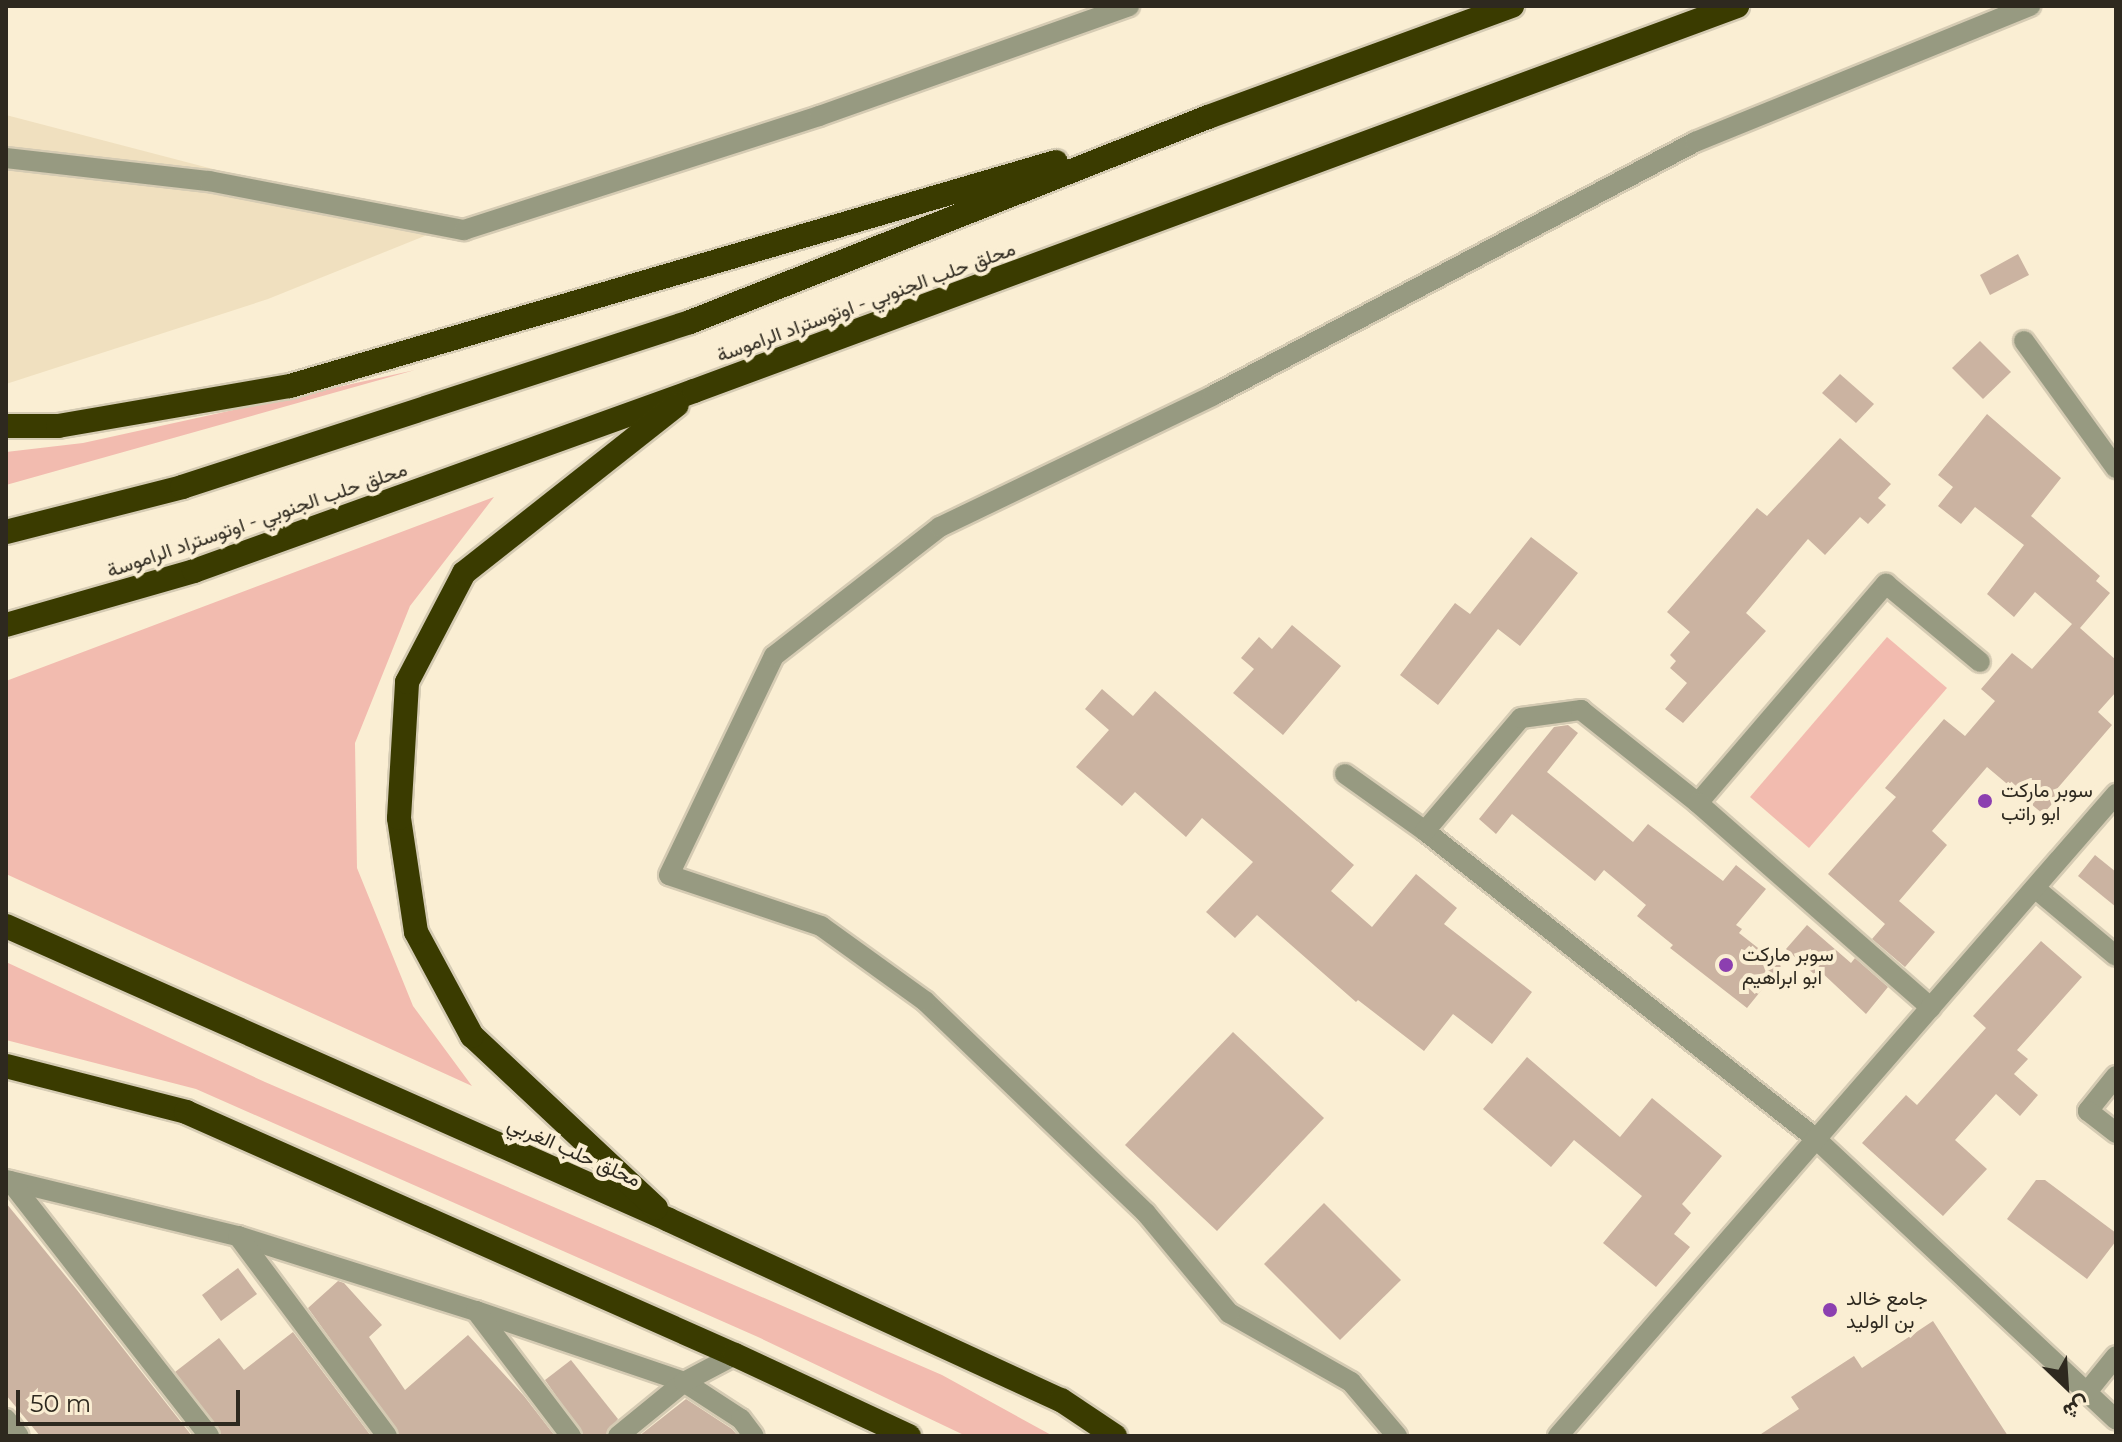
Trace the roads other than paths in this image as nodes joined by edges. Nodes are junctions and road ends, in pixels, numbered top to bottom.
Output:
1 (1129, 6) edge
2 (1512, 6) edge
3 (1737, 6) edge
4 (2030, 6) edge
5 (1208, 117) junction
6 (6, 158) edge
7 (2024, 341) dead end
8 (694, 391) junction
9 (6, 426) edge
10 (2116, 468) edge
11 (6, 532) edge
12 (6, 625) edge
13 (1980, 662) dead end
14 (1345, 774) dead end
15 (2116, 794) edge
16 (1698, 803) junction
17 (1425, 831) junction
18 (2036, 889) junction
19 (6, 926) edge
20 (2116, 956) edge
21 (1931, 1008) junction
22 (6, 1066) edge
23 (2116, 1076) edge
24 (2116, 1133) edge
25 (1815, 1138) junction
26 (8, 1181) edge
27 (669, 1220) junction
28 (238, 1236) junction
29 (476, 1311) junction
30 (735, 1355) junction
31 (2116, 1356) edge
32 (684, 1382) junction
33 (2087, 1392) junction
34 (6, 1419) edge
35 (2116, 1420) edge
36 (19, 1436) edge
37 (209, 1436) edge
38 (387, 1436) edge
39 (571, 1436) edge
40 (618, 1436) edge
41 (754, 1436) edge
42 (909, 1436) edge
43 (1115, 1436) edge
44 (1397, 1436) edge
45 (1558, 1436) edge

1 - 6 street
2 - 5 highway, محلق حلب الجنوبي - اوتوستراد الراموسة
3 - 8 highway, محلق حلب الجنوبي - اوتوستراد الراموسة
4 - 44 street
5 - 9 highway
5 - 11 highway, محلق حلب الجنوبي - اوتوستراد الراموسة
7 - 10 street
8 - 12 highway, محلق حلب الجنوبي - اوتوستراد الراموسة
8 - 27 highway
13 - 16 street
14 - 17 street
15 - 18 street
16 - 17 street
16 - 21 street
17 - 25 street
18 - 20 street
18 - 21 street
19 - 27 highway, محلق حلب الغربي
21 - 25 street
22 - 30 highway
23 - 24 street
25 - 33 street
25 - 45 street
26 - 28 street
26 - 37 street
27 - 43 highway, محلق حلب الغربي
28 - 29 street
28 - 38 street
29 - 32 street
29 - 39 street
30 - 32 street
30 - 42 highway
31 - 33 street
32 - 40 street
32 - 41 street
33 - 35 street
34 - 36 street

